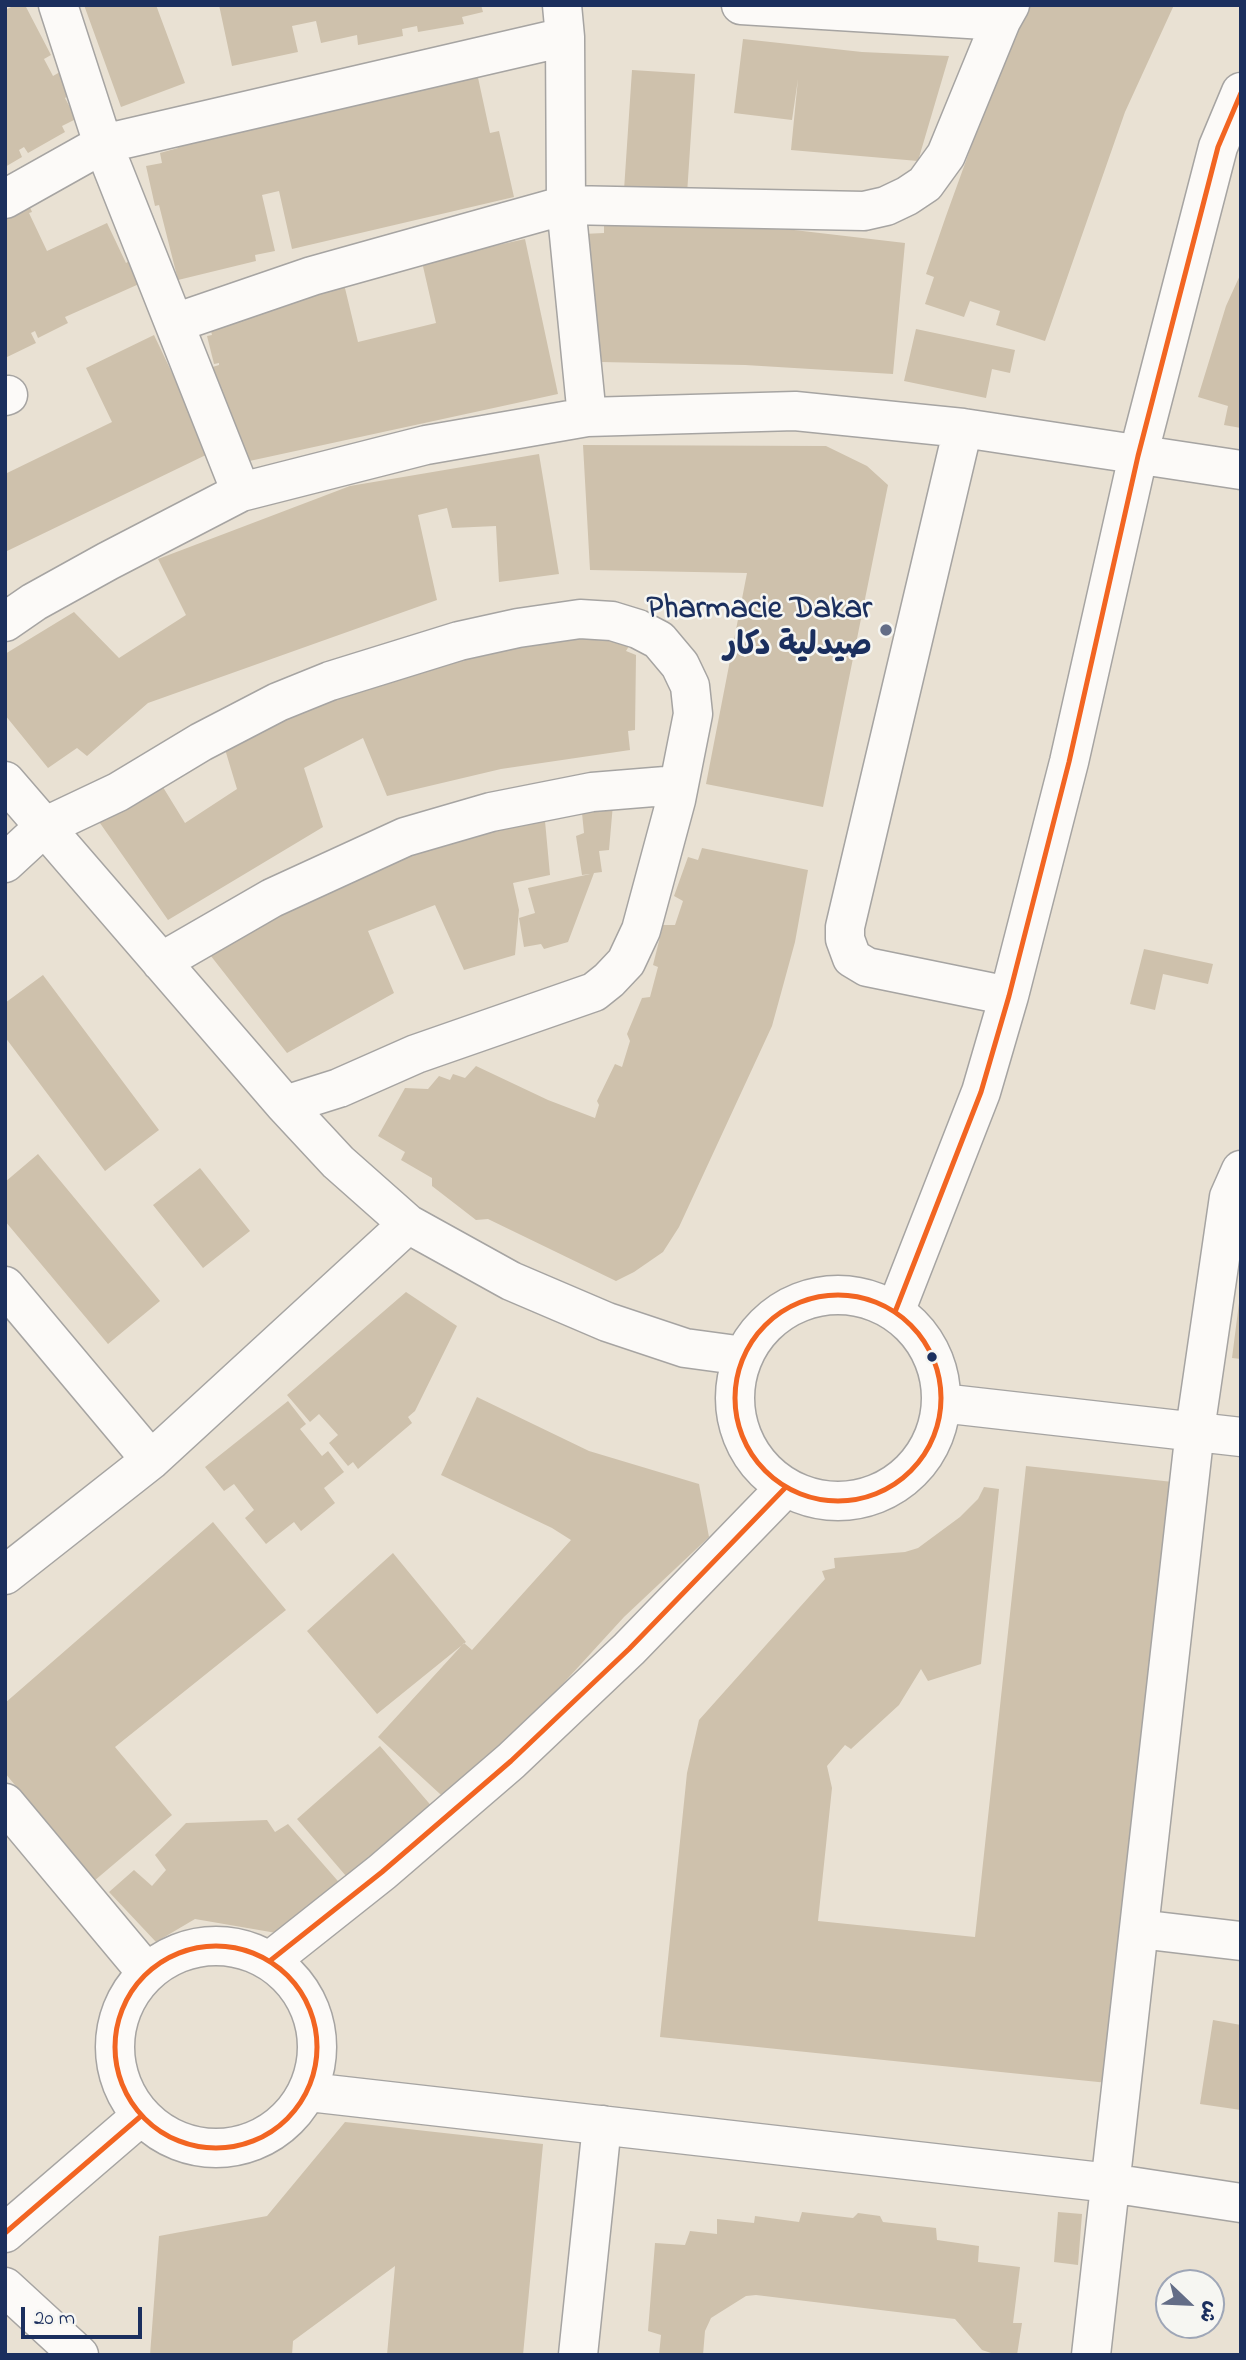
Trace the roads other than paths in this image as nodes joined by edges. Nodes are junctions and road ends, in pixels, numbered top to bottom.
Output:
1 (58, 5) edge
2 (741, 5) edge
3 (1006, 13) edge
4 (564, 21) edge
5 (1241, 92) edge
6 (103, 144) junction
7 (5, 199) edge
8 (566, 205) junction
9 (175, 323) junction
10 (587, 417) junction
11 (962, 428) junction
12 (1138, 456) junction
13 (1241, 470) edge
14 (242, 492) junction
15 (5, 622) edge
16 (5, 780) edge
17 (678, 785) junction
18 (44, 827) junction
19 (5, 863) edge
20 (161, 962) junction
21 (1009, 996) junction
22 (285, 1105) junction
23 (1241, 1170) edge
24 (408, 1224) junction
25 (5, 1286) edge
26 (895, 1312) junction
27 (744, 1356) junction
28 (942, 1403) junction
29 (1195, 1430) junction
30 (1241, 1437) edge
31 (151, 1460) junction
32 (785, 1488) junction
33 (5, 1574) edge
34 (5, 1803) edge
35 (1139, 1928) junction
36 (1241, 1941) edge
37 (271, 1960) junction
38 (146, 1973) junction
39 (309, 2092) junction
40 (141, 2116) junction
41 (602, 2125) junction
42 (1110, 2183) junction
43 (1241, 2203) edge
44 (5, 2234) edge
45 (5, 2287) edge
46 (79, 2355) edge
47 (578, 2355) edge
48 (1091, 2355) edge

1 - 6 street
2 - 3 street
3 - 8 street
4 - 6 street
4 - 8 street
5 - 12 street
6 - 7 street
6 - 9 street
8 - 9 street
8 - 10 street
9 - 14 street
10 - 11 street
10 - 14 street
11 - 12 street
11 - 21 street
12 - 13 street
12 - 21 street
14 - 15 street
16 - 18 street
17 - 18 street
17 - 20 street
17 - 22 street
18 - 19 street
18 - 20 street
20 - 22 street
21 - 26 street
22 - 24 street
23 - 29 street
24 - 27 street
24 - 31 street
25 - 31 street
26 - 27 street
26 - 28 street
27 - 32 street
28 - 29 street
28 - 32 street
29 - 30 street
29 - 35 street
31 - 33 street
32 - 37 street
34 - 38 street
35 - 36 street
35 - 42 street
37 - 38 street
37 - 39 street
38 - 40 street
39 - 40 street
39 - 41 street
40 - 44 street
41 - 42 street
41 - 47 street
42 - 43 street
42 - 48 street
45 - 46 street

